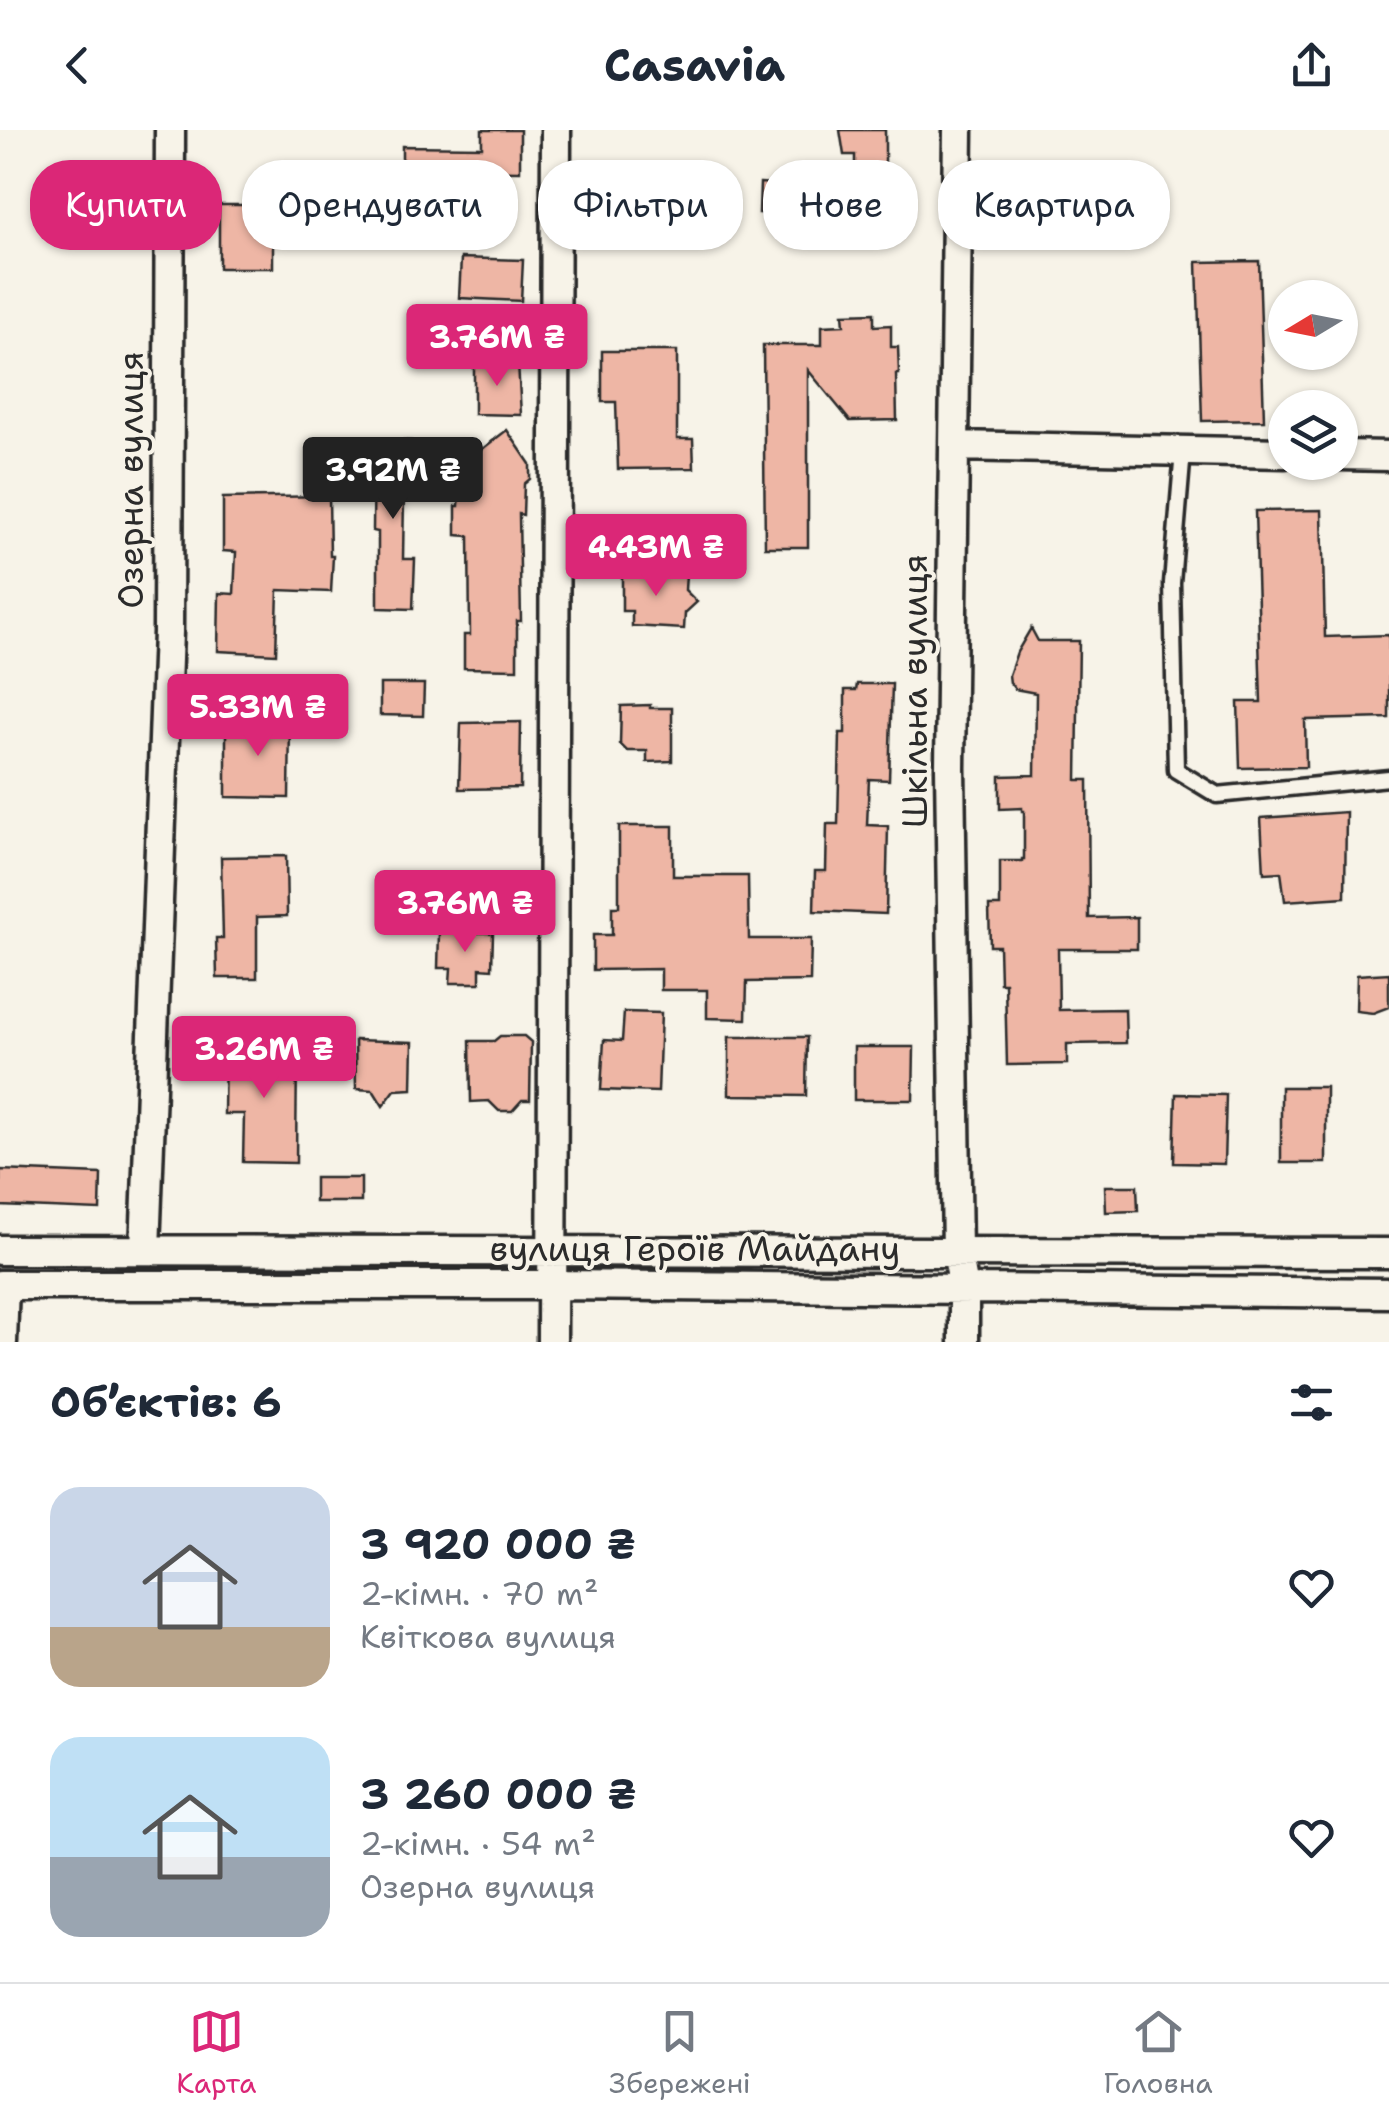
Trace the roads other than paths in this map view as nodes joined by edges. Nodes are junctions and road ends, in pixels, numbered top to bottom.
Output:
1 (170, 130) edge
2 (556, 130) edge
3 (958, 130) edge
4 (954, 446) junction
5 (1182, 451) junction
6 (1268, 454) edge
7 (1358, 455) edge
8 (1389, 456) edge
9 (1389, 778) edge
10 (0, 1250) edge
11 (145, 1250) junction
12 (553, 1250) junction
13 (957, 1252) junction
14 (1389, 1253) edge
15 (2, 1284) edge
16 (553, 1284) junction
17 (964, 1288) junction
18 (1389, 1293) edge
19 (2, 1342) edge
20 (552, 1342) edge
21 (964, 1342) edge

1 - 11 street, Озерна вулиця
2 - 12 street
3 - 4 street, Шкільна вулиця
4 - 5 street
4 - 13 street, Шкільна вулиця
5 - 6 street
5 - 9 lane
7 - 8 street
10 - 11 street, вулиця Героїв Майдану
11 - 12 street, вулиця Героїв Майдану
12 - 13 street, вулиця Героїв Майдану
12 - 16 street
13 - 14 street, вулиця Героїв Майдану
13 - 17 street, Шкільна вулиця
15 - 16 street, вулиця Героїв Майдану
15 - 19 street
16 - 17 street, вулиця Героїв Майдану
16 - 20 street
17 - 18 street, вулиця Героїв Майдану
17 - 21 street, Шкільна вулиця

